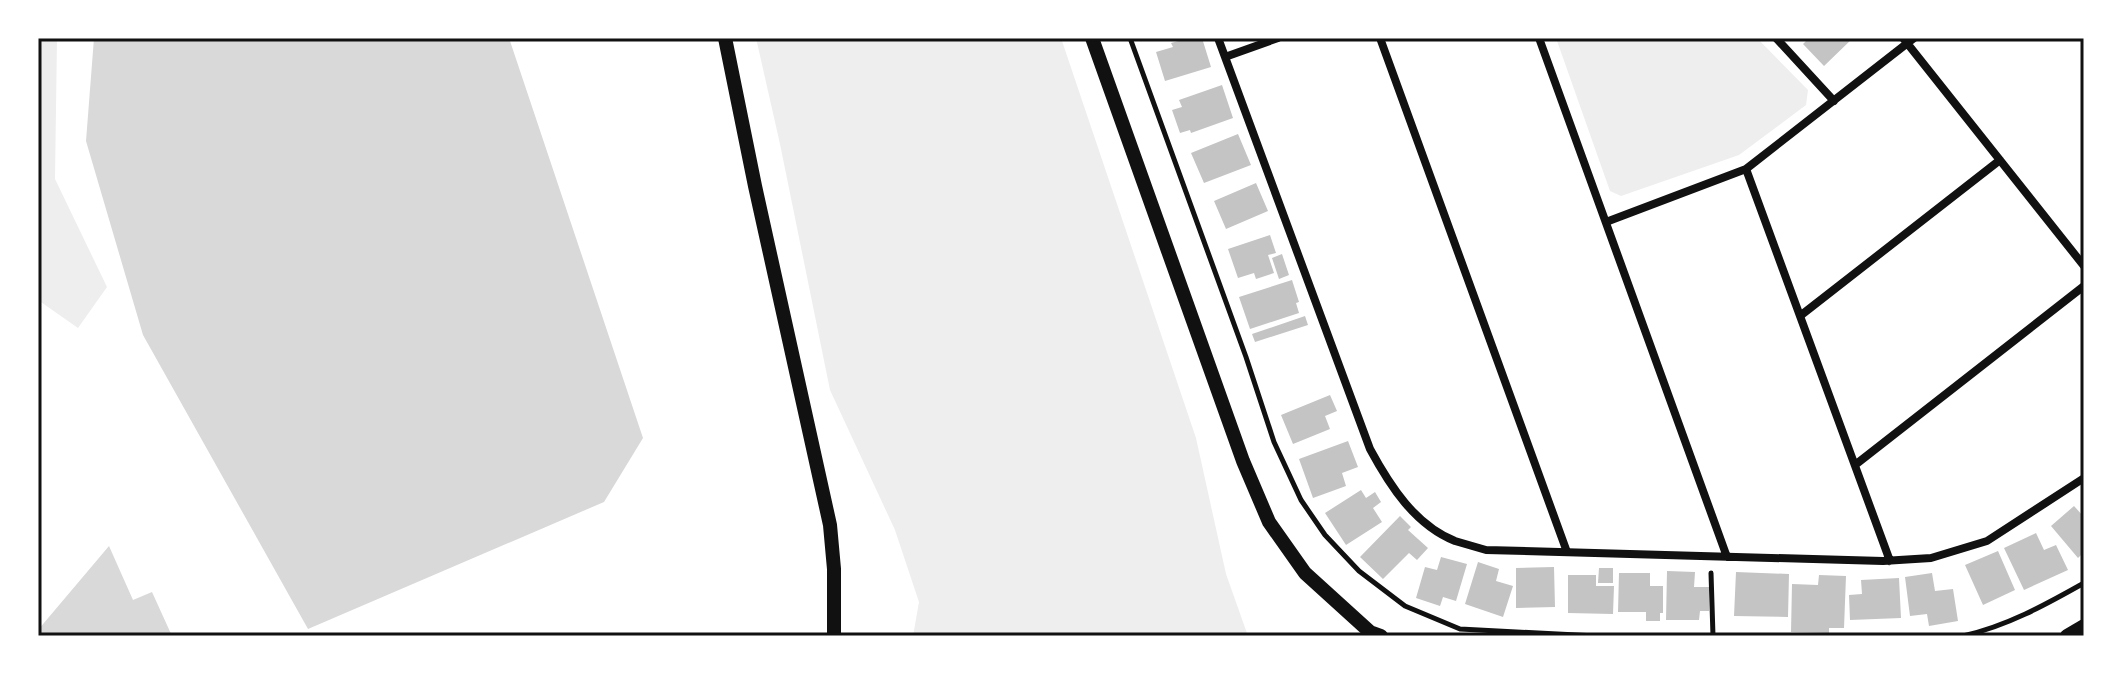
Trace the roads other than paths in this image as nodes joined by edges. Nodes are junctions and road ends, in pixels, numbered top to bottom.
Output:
1 (725, 38) edge
2 (1092, 38) edge
3 (1218, 38) edge
4 (1278, 38) edge
5 (1380, 38) edge
6 (1539, 38) edge
7 (1776, 38) edge
8 (1908, 40) edge
9 (1225, 57) junction
10 (1834, 101) junction
11 (2000, 160) junction
12 (1746, 169) junction
13 (1606, 222) junction
14 (2084, 266) edge
15 (2084, 286) edge
16 (1800, 316) junction
17 (1855, 465) junction
18 (2084, 478) edge
19 (1567, 552) junction
20 (1727, 557) junction
21 (1890, 561) junction
22 (2084, 626) edge
23 (834, 636) edge
24 (1381, 636) edge
25 (2067, 636) edge

1 - 23 street
2 - 24 street
3 - 9 street
4 - 9 street
5 - 19 street
6 - 13 street
7 - 10 street
8 - 10 street
8 - 11 street
9 - 19 street
10 - 12 street
11 - 14 street
11 - 16 street
12 - 13 street
12 - 16 street
13 - 20 street
15 - 17 street
16 - 17 street
17 - 21 street
18 - 21 street
19 - 20 street
20 - 21 street
22 - 25 street

